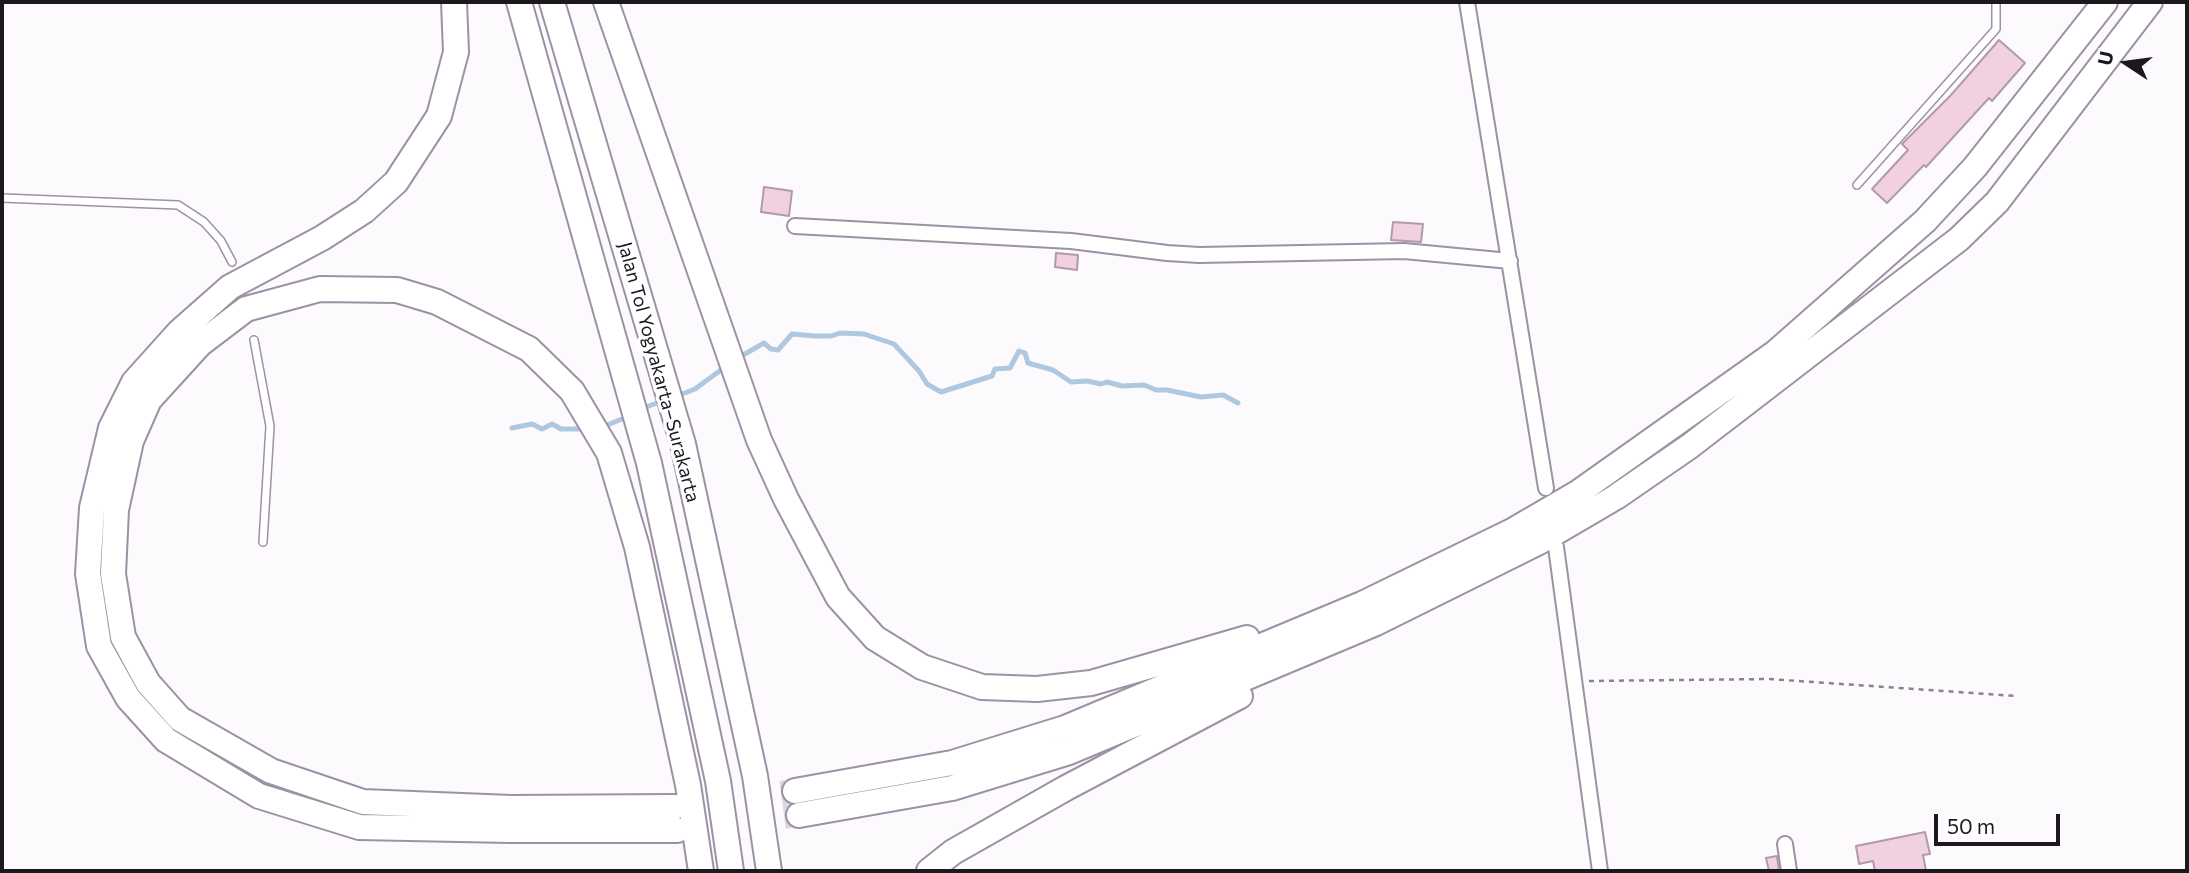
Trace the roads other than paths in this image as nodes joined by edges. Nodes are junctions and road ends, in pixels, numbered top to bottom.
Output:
1 (454, 2) edge
2 (519, 2) edge
3 (552, 2) edge
4 (606, 2) edge
5 (1467, 2) edge
6 (1996, 2) edge
7 (2105, 2) edge
8 (2150, 2) edge
9 (1857, 186) dead end
10 (2, 198) edge
11 (795, 226) dead end
12 (1510, 261) junction
13 (232, 262) dead end
14 (254, 340) dead end
15 (1546, 488) dead end
16 (263, 542) dead end
17 (1556, 547) dead end
18 (1369, 614) junction
19 (797, 803) tunnel mouth
20 (1785, 844) dead end
21 (702, 871) edge
22 (731, 871) edge
23 (769, 871) edge
24 (929, 871) edge
25 (1600, 871) edge
26 (1789, 871) edge

1 - 21 highway
2 - 22 highway, Jalan Tol Yogyakarta–Surakarta
3 - 23 highway, Jalan Tol Yogyakarta–Surakarta
4 - 18 highway
5 - 12 street
6 - 9 lane
7 - 18 highway
8 - 18 highway
10 - 13 lane
11 - 12 street
12 - 15 street
14 - 16 lane
17 - 25 street
18 - 19 highway
18 - 24 highway
20 - 26 street

